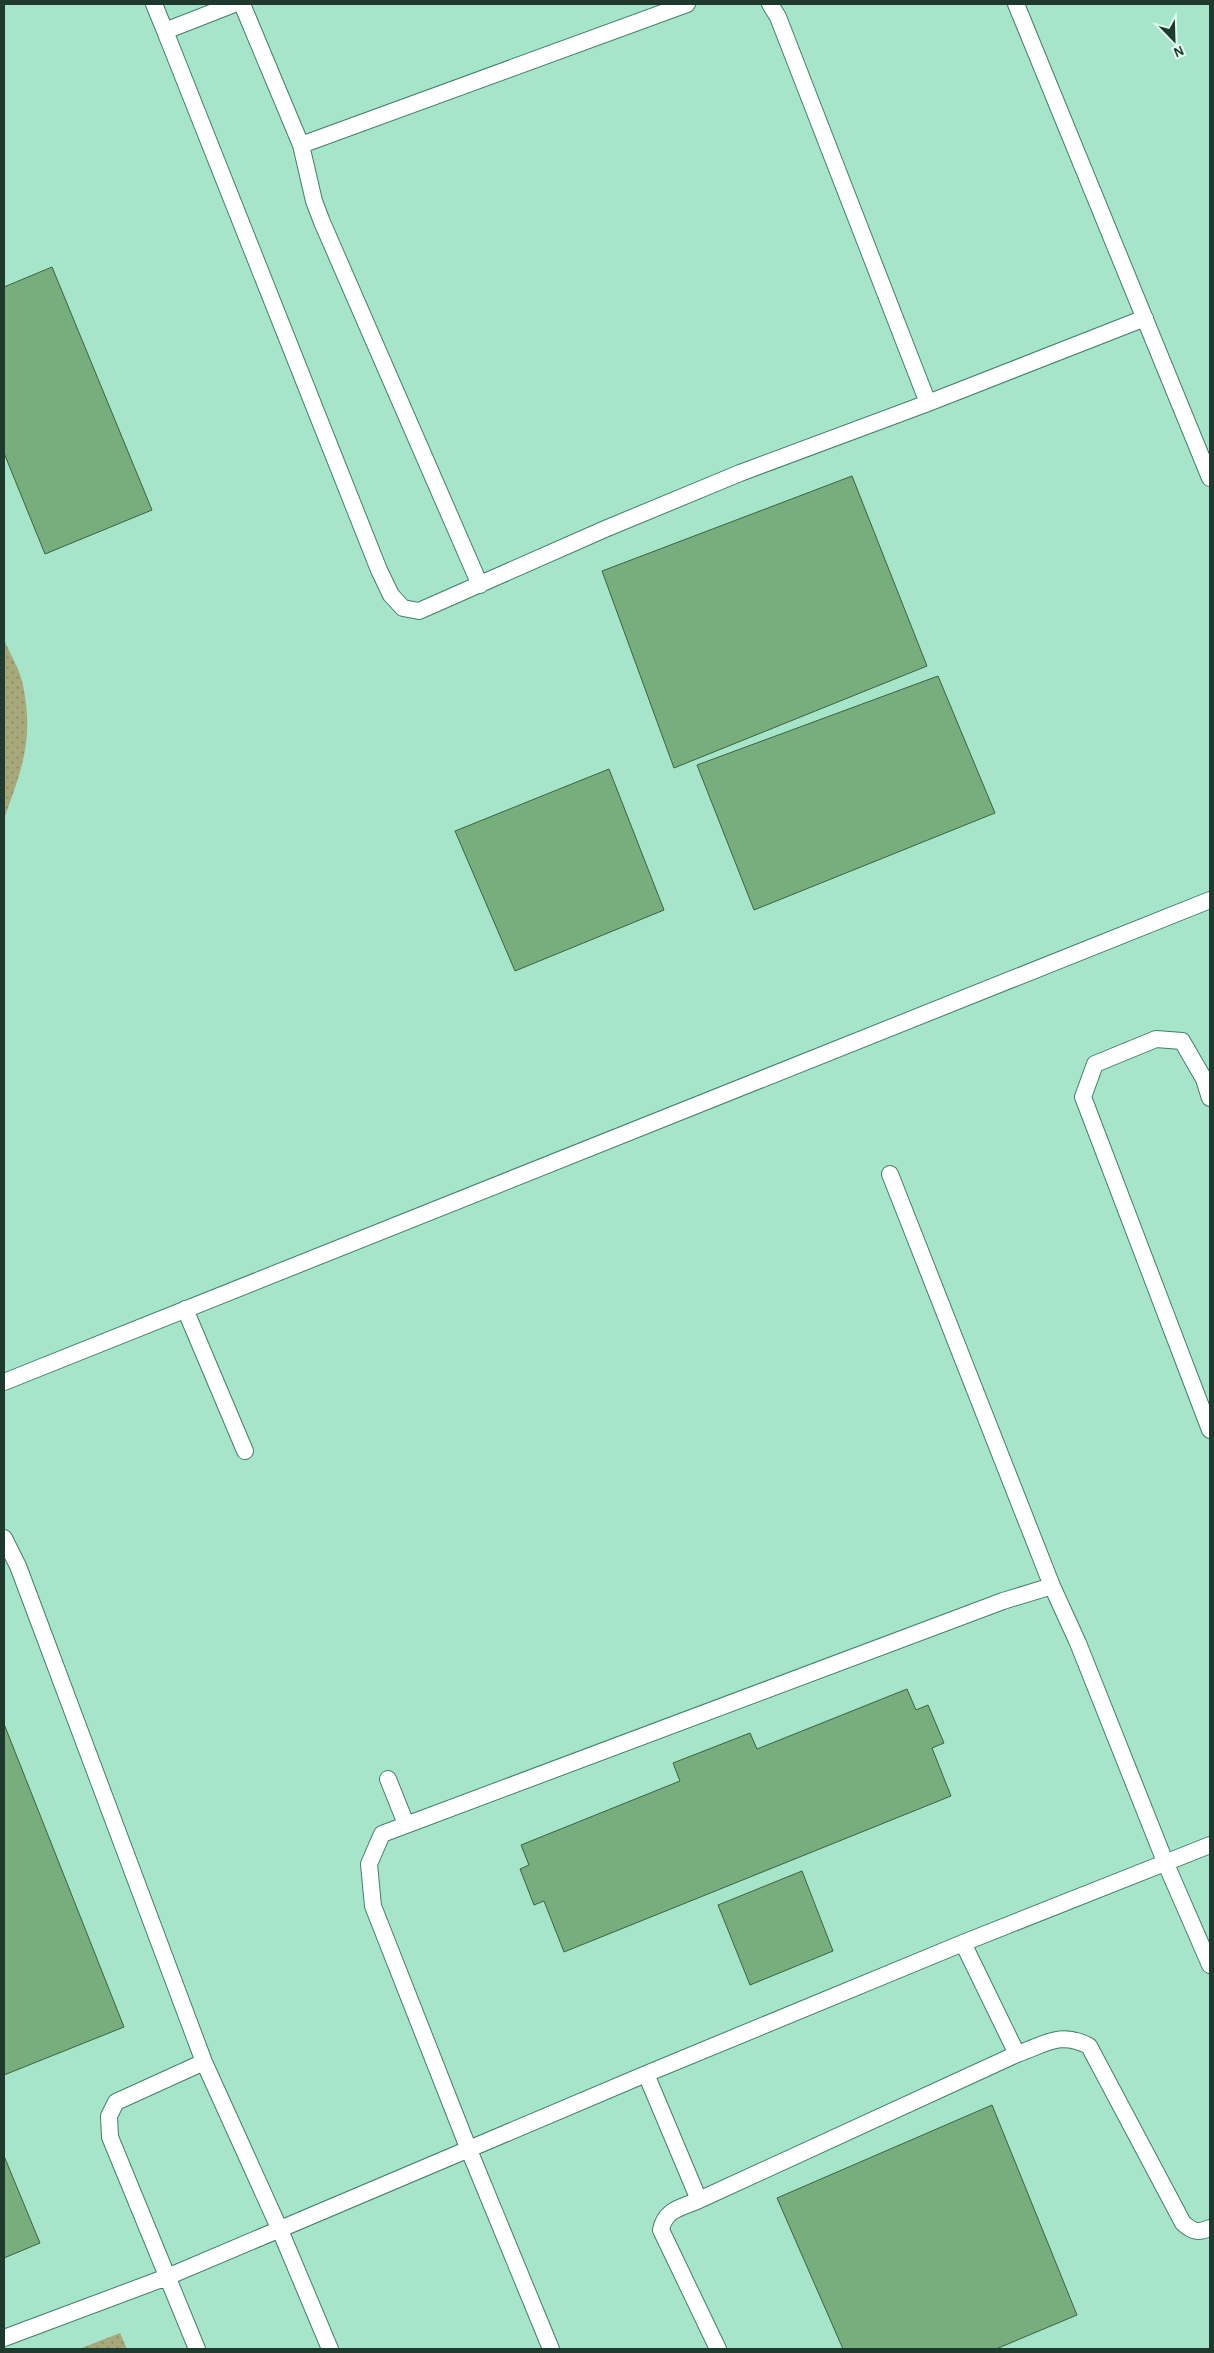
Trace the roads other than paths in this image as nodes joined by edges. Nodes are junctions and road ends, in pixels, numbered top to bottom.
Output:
1 (154, 4) edge
2 (234, 4) edge
3 (242, 4) edge
4 (688, 4) edge
5 (770, 4) edge
6 (1016, 4) edge
7 (165, 31) junction
8 (301, 145) junction
9 (1145, 318) junction
10 (928, 404) junction
11 (1210, 478) edge
12 (480, 585) junction
13 (1210, 900) edge
14 (1210, 1098) edge
15 (890, 1174) dead end
16 (185, 1309) junction
17 (4, 1382) edge
18 (1210, 1430) edge
19 (245, 1451) dead end
20 (4, 1538) edge
21 (1052, 1586) junction
22 (388, 1779) dead end
23 (406, 1824) junction
24 (1210, 1844) edge
25 (1166, 1864) junction
26 (963, 1943) junction
27 (1210, 1965) edge
28 (1017, 2054) junction
29 (204, 2062) junction
30 (646, 2074) junction
31 (469, 2150) junction
32 (698, 2200) junction
33 (1210, 2228) edge
34 (280, 2230) junction
35 (167, 2277) junction
36 (4, 2338) edge
37 (197, 2349) edge
38 (330, 2349) edge
39 (551, 2349) edge
40 (718, 2349) edge

1 - 7 lane
2 - 7 lane
3 - 8 lane
4 - 8 lane
5 - 10 lane
6 - 9 lane
7 - 12 lane
8 - 12 lane
9 - 10 lane
9 - 11 lane
10 - 12 lane
13 - 16 lane
14 - 18 lane
15 - 21 lane
16 - 17 lane
16 - 19 lane
20 - 29 lane
21 - 23 lane
21 - 25 lane
22 - 23 lane
23 - 31 lane
24 - 25 lane
25 - 26 lane
25 - 27 lane
26 - 28 lane
26 - 30 lane
28 - 32 lane
28 - 33 lane
29 - 34 lane
29 - 35 lane
30 - 31 lane
30 - 32 lane
31 - 34 lane
31 - 39 lane
32 - 40 lane
34 - 35 lane
34 - 38 lane
35 - 36 lane
35 - 37 lane

